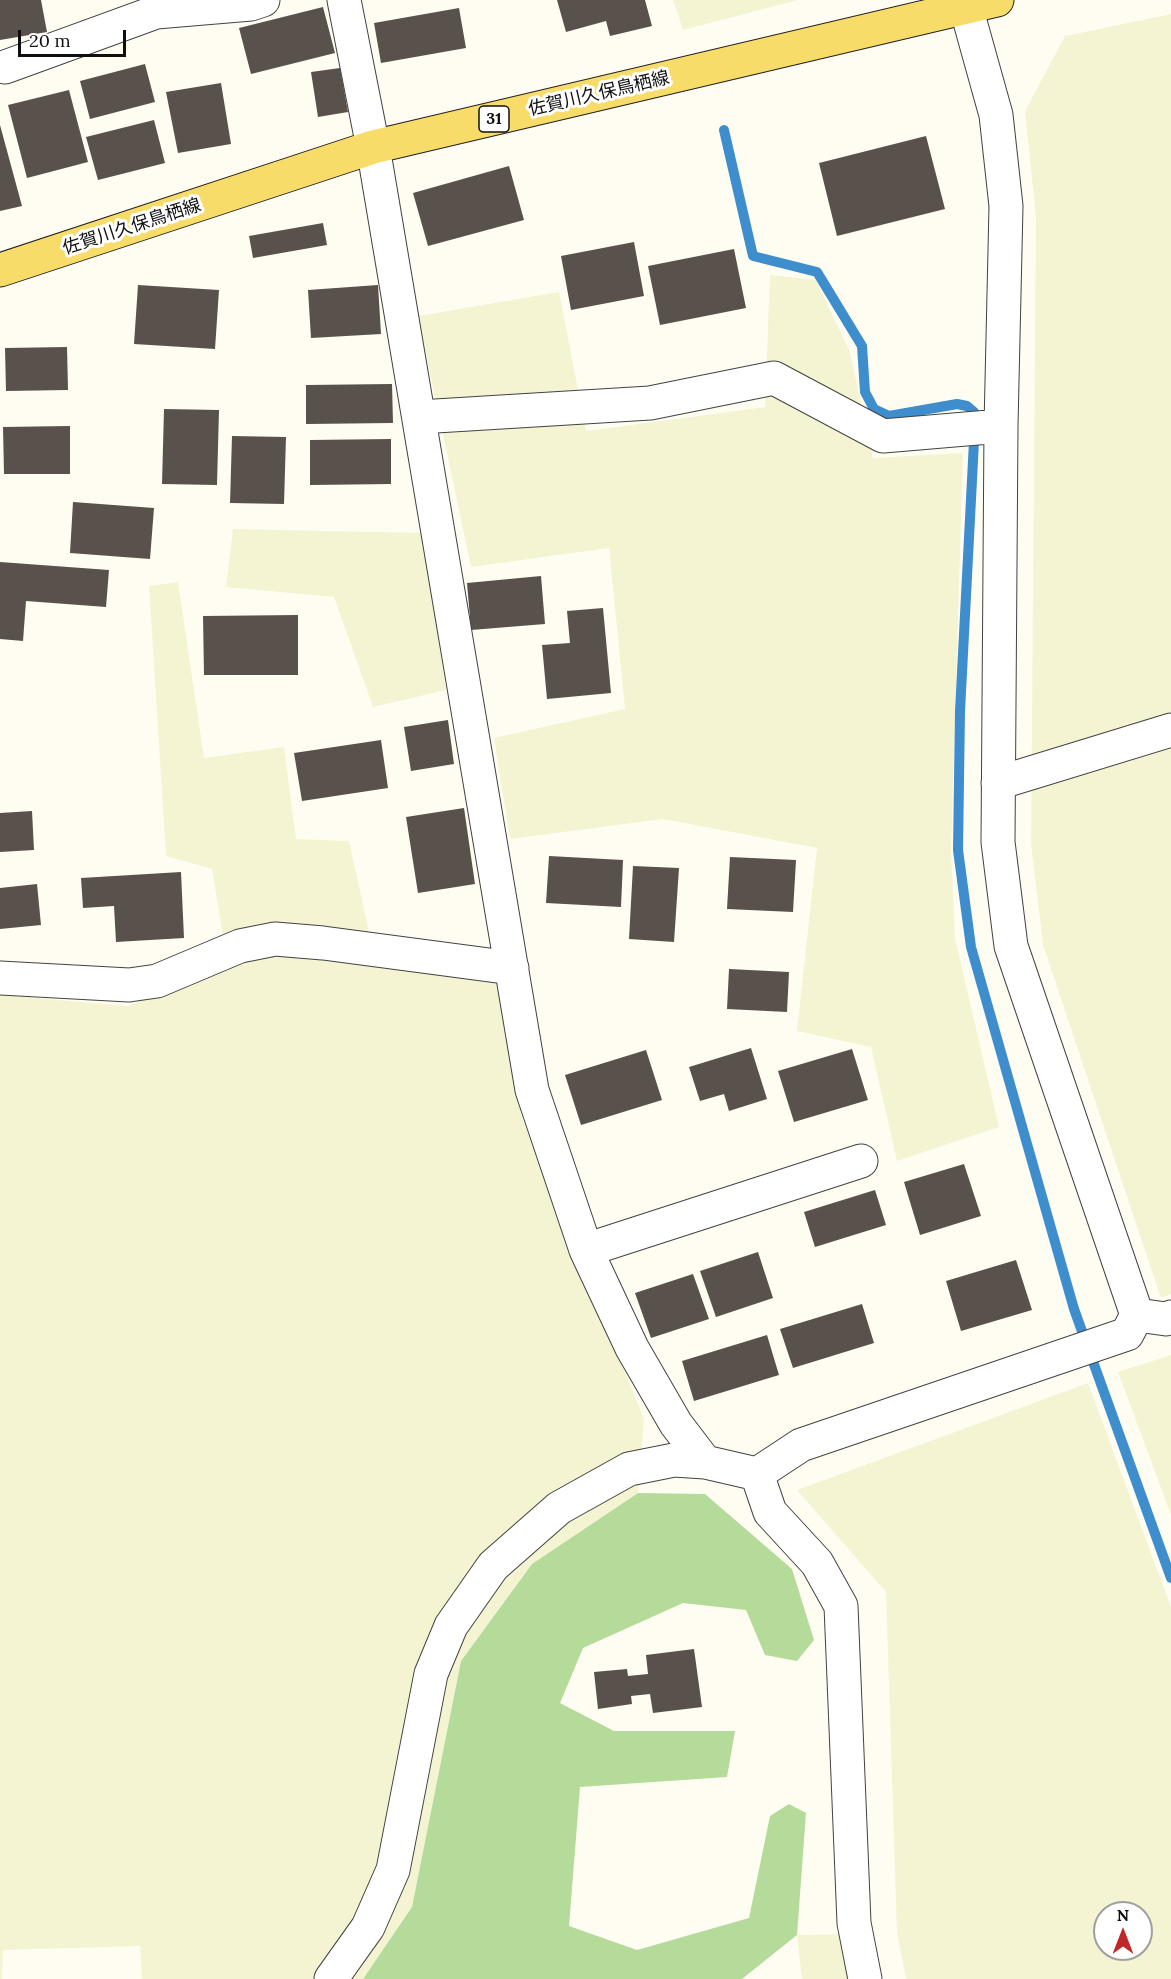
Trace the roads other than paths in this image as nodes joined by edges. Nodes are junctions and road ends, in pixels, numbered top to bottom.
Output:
1 (262, 0) edge
2 (344, 0) edge
3 (976, 3) edge
4 (5, 67) dead end
5 (373, 147) junction
6 (0, 270) edge
7 (419, 417) junction
8 (1001, 426) junction
9 (1171, 730) edge
10 (998, 783) junction
11 (512, 968) junction
12 (0, 978) edge
13 (861, 1161) dead end
14 (586, 1250) junction
15 (1137, 1315) junction
16 (1171, 1317) edge
17 (705, 1462) junction
18 (757, 1474) junction
19 (332, 1979) edge
20 (865, 1979) edge

1 - 4 street
2 - 5 street
3 - 5 main road, 佐賀川久保鳥栖線 / 31
3 - 8 street
5 - 6 main road, 佐賀川久保鳥栖線 / 31
5 - 7 street
7 - 8 street
7 - 11 street
8 - 10 street
9 - 10 street
10 - 15 street
11 - 12 street
11 - 14 street
13 - 14 street
14 - 17 street
15 - 16 street
15 - 18 street
17 - 18 street
17 - 19 street
18 - 20 street

